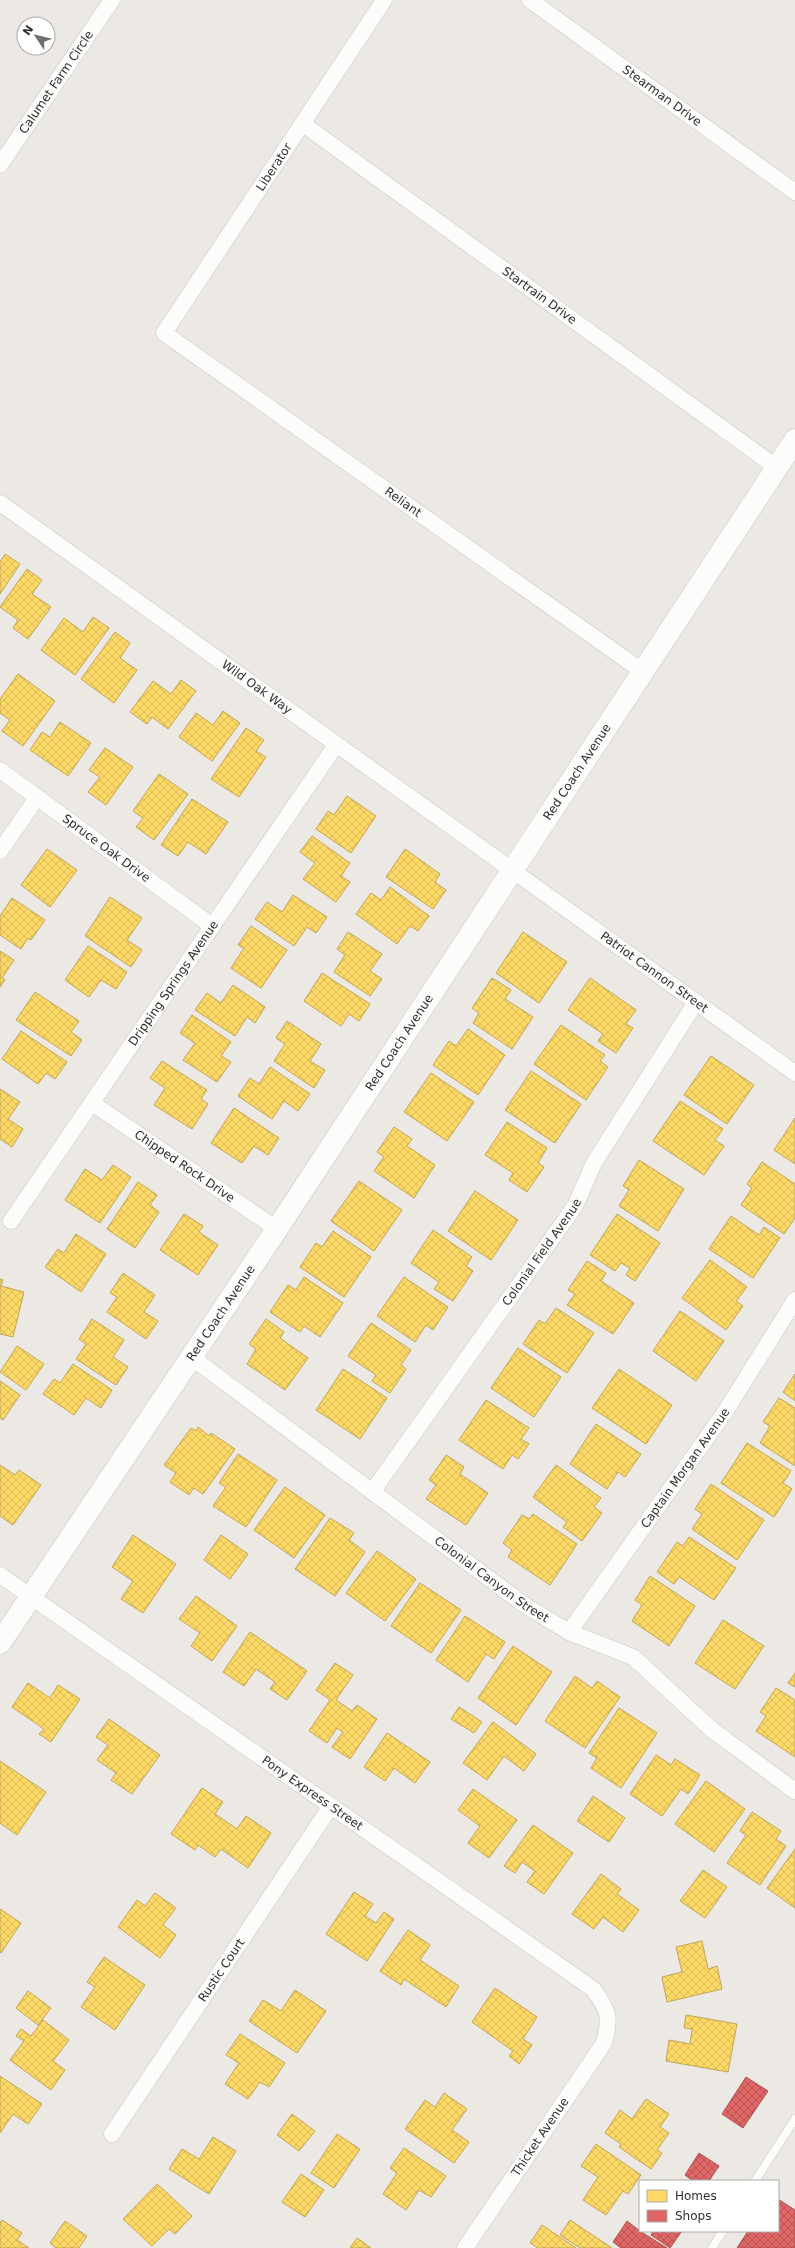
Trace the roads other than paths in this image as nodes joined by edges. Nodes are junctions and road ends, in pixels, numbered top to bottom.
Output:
1 (112, 0) edge
2 (384, 0) edge
3 (530, 0) edge
4 (303, 124) junction
5 (0, 165) edge
6 (795, 192) edge
7 (164, 333) joint
8 (795, 440) edge
9 (776, 467) junction
10 (0, 504) edge
11 (642, 672) junction
12 (336, 745) junction
13 (0, 770) edge
14 (37, 798) junction
15 (0, 851) edge
16 (513, 871) junction
17 (212, 926) junction
18 (696, 1002) junction
19 (795, 1073) edge
20 (92, 1103) junction
21 (11, 1221) dead end
22 (277, 1229) junction
23 (795, 1300) edge
24 (191, 1357) junction
25 (372, 1492) junction
26 (0, 1575) edge
27 (31, 1596) junction
28 (569, 1632) junction
29 (0, 1643) edge
30 (795, 1791) edge
31 (331, 1806) junction
32 (610, 2022) joint
33 (795, 2119) edge
34 (112, 2134) dead end
35 (756, 2180) edge
36 (722, 2232) edge
37 (465, 2248) edge
38 (712, 2248) edge

1 - 5 street, Calumet Farm Circle
2 - 4 street, Liberator
3 - 6 street, Stearman Drive
4 - 7 street, Liberator
4 - 9 street, Startrain Drive
7 - 11 street, Reliant
8 - 9 street, Red Coach Avenue
9 - 11 street, Red Coach Avenue
10 - 12 street, Wild Oak Way
11 - 16 street, Red Coach Avenue
12 - 16 street, Wild Oak Way
12 - 17 street, Dripping Springs Avenue
13 - 14 street, Spruce Oak Drive
14 - 15 street
14 - 17 street, Spruce Oak Drive
16 - 18 street, Patriot Cannon Street
16 - 22 street, Red Coach Avenue
17 - 20 street, Dripping Springs Avenue
18 - 19 street, Patriot Cannon Street
18 - 25 street, Colonial Field Avenue
20 - 21 street, Dripping Springs Avenue
20 - 22 street, Chipped Rock Drive
22 - 24 street, Red Coach Avenue
23 - 28 street, Captain Morgan Avenue
24 - 25 street, Colonial Canyon Street
24 - 27 street, Red Coach Avenue
25 - 28 street, Colonial Canyon Street
26 - 27 street, Pony Express Street
27 - 29 street, Red Coach Avenue
27 - 31 street, Pony Express Street
28 - 30 street, Colonial Canyon Street
31 - 32 street, Pony Express Street
31 - 34 street, Rustic Court
32 - 37 street, Thicket Avenue
33 - 35 lane
36 - 38 lane

